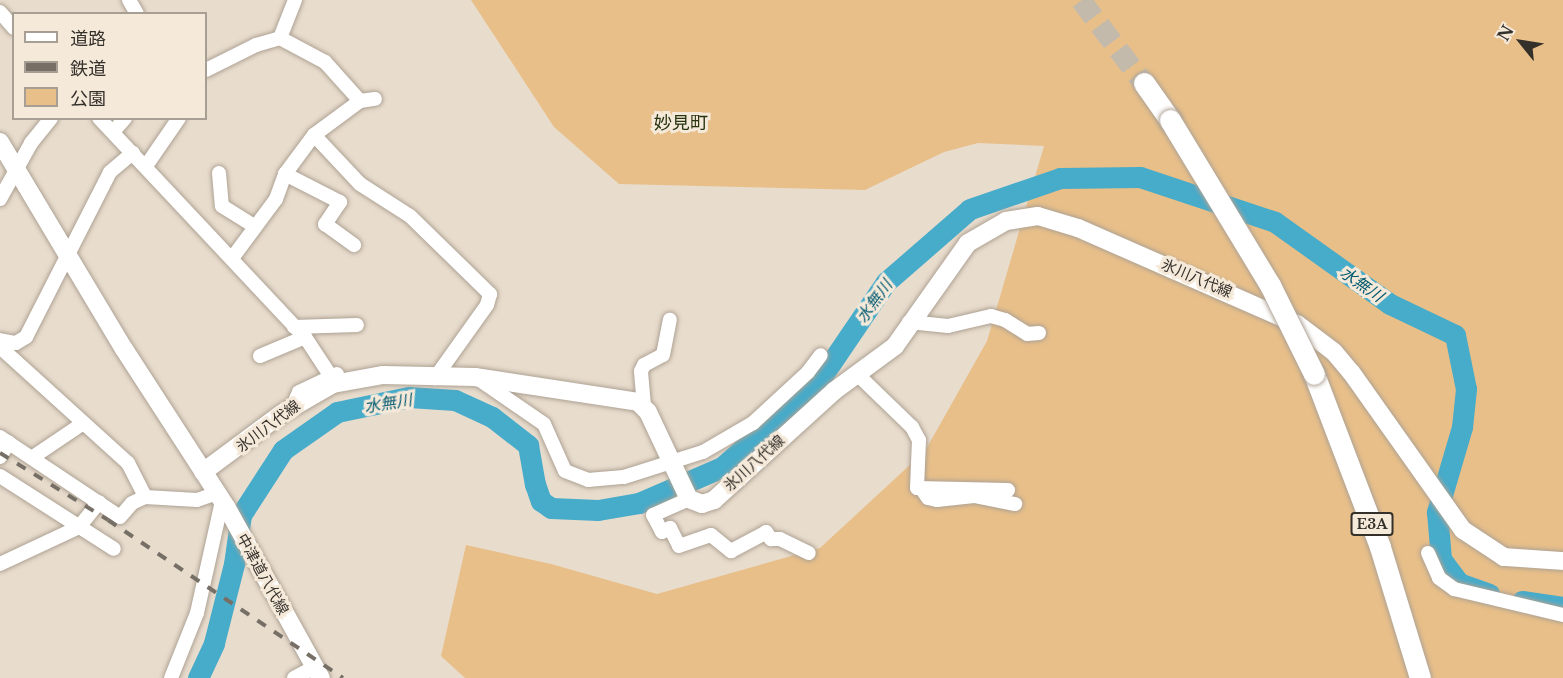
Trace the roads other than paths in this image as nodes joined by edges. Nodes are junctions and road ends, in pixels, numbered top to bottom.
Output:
1 (295, 0) edge
2 (0, 12) edge
3 (12, 26) edge
4 (280, 38) junction
5 (207, 70) edge
6 (1144, 83) tunnel mouth
7 (375, 99) dead end
8 (360, 100) junction
9 (50, 120) edge
10 (101, 120) edge
11 (123, 120) edge
12 (178, 120) edge
13 (113, 132) junction
14 (314, 135) junction
15 (0, 142) edge
16 (133, 153) junction
17 (146, 166) junction
18 (16, 170) junction
19 (219, 173) dead end
20 (285, 174) junction
21 (0, 199) edge
22 (255, 226) junction
23 (354, 245) dead end
24 (66, 253) junction
25 (233, 258) junction
26 (670, 320) dead end
27 (909, 322) junction
28 (357, 325) dead end
29 (294, 327) junction
30 (1039, 333) dead end
31 (305, 337) junction
32 (0, 340) edge
33 (0, 346) edge
34 (820, 355) dead end
35 (260, 356) dead end
36 (856, 373) junction
37 (330, 375) junction
38 (383, 375) junction
39 (475, 377) junction
40 (435, 378) junction
41 (293, 406) junction
42 (644, 406) junction
43 (82, 424) junction
44 (4, 439) edge
45 (0, 457) edge
46 (33, 457) junction
47 (672, 464) junction
48 (203, 472) junction
49 (0, 476) edge
50 (921, 488) junction
51 (1008, 490) dead end
52 (146, 496) junction
53 (688, 496) junction
54 (222, 501) junction
55 (99, 502) junction
56 (1015, 504) dead end
57 (79, 526) junction
58 (114, 549) dead end
59 (809, 553) dead end
60 (1428, 553) dead end
61 (1563, 561) edge
62 (0, 564) edge
63 (1563, 615) edge
64 (318, 672) edge
65 (171, 678) edge
66 (294, 678) edge
67 (1420, 678) edge

1 - 4 street
2 - 3 street
4 - 5 street
4 - 8 street
6 - 67 highway, E3A, bridge
7 - 8 street
8 - 14 street
9 - 18 street
10 - 13 street
11 - 13 street
12 - 17 street
13 - 16 street
14 - 20 street
14 - 40 street
15 - 18 main road
16 - 17 street
16 - 24 street
17 - 25 street
18 - 21 street
18 - 24 main road
19 - 22 street
20 - 22 street
20 - 23 street
22 - 25 street
24 - 32 street
24 - 48 main road
25 - 29 street
26 - 42 street
27 - 30 street
27 - 36 main road, 氷川八代線
27 - 61 main road, 氷川八代線
28 - 29 street
29 - 31 street
31 - 35 street
31 - 37 street
33 - 43 street
34 - 47 street
36 - 50 street
36 - 53 main road, 氷川八代線
37 - 38 street
37 - 41 street
38 - 40 main road, 氷川八代線
38 - 41 main road, 氷川八代線
39 - 40 main road, 氷川八代線
39 - 42 main road, 氷川八代線
39 - 47 street
41 - 48 main road, 氷川八代線
42 - 47 main road
43 - 46 street
43 - 52 street
44 - 45 street
44 - 46 street
46 - 55 street
47 - 53 main road
48 - 54 main road, 中津道八代線
49 - 57 street
50 - 51 street
50 - 56 street
52 - 54 street
52 - 55 street
53 - 59 street
54 - 64 main road, 中津道八代線
54 - 65 street
55 - 57 street
57 - 58 street
57 - 62 street
60 - 63 street
64 - 66 street

